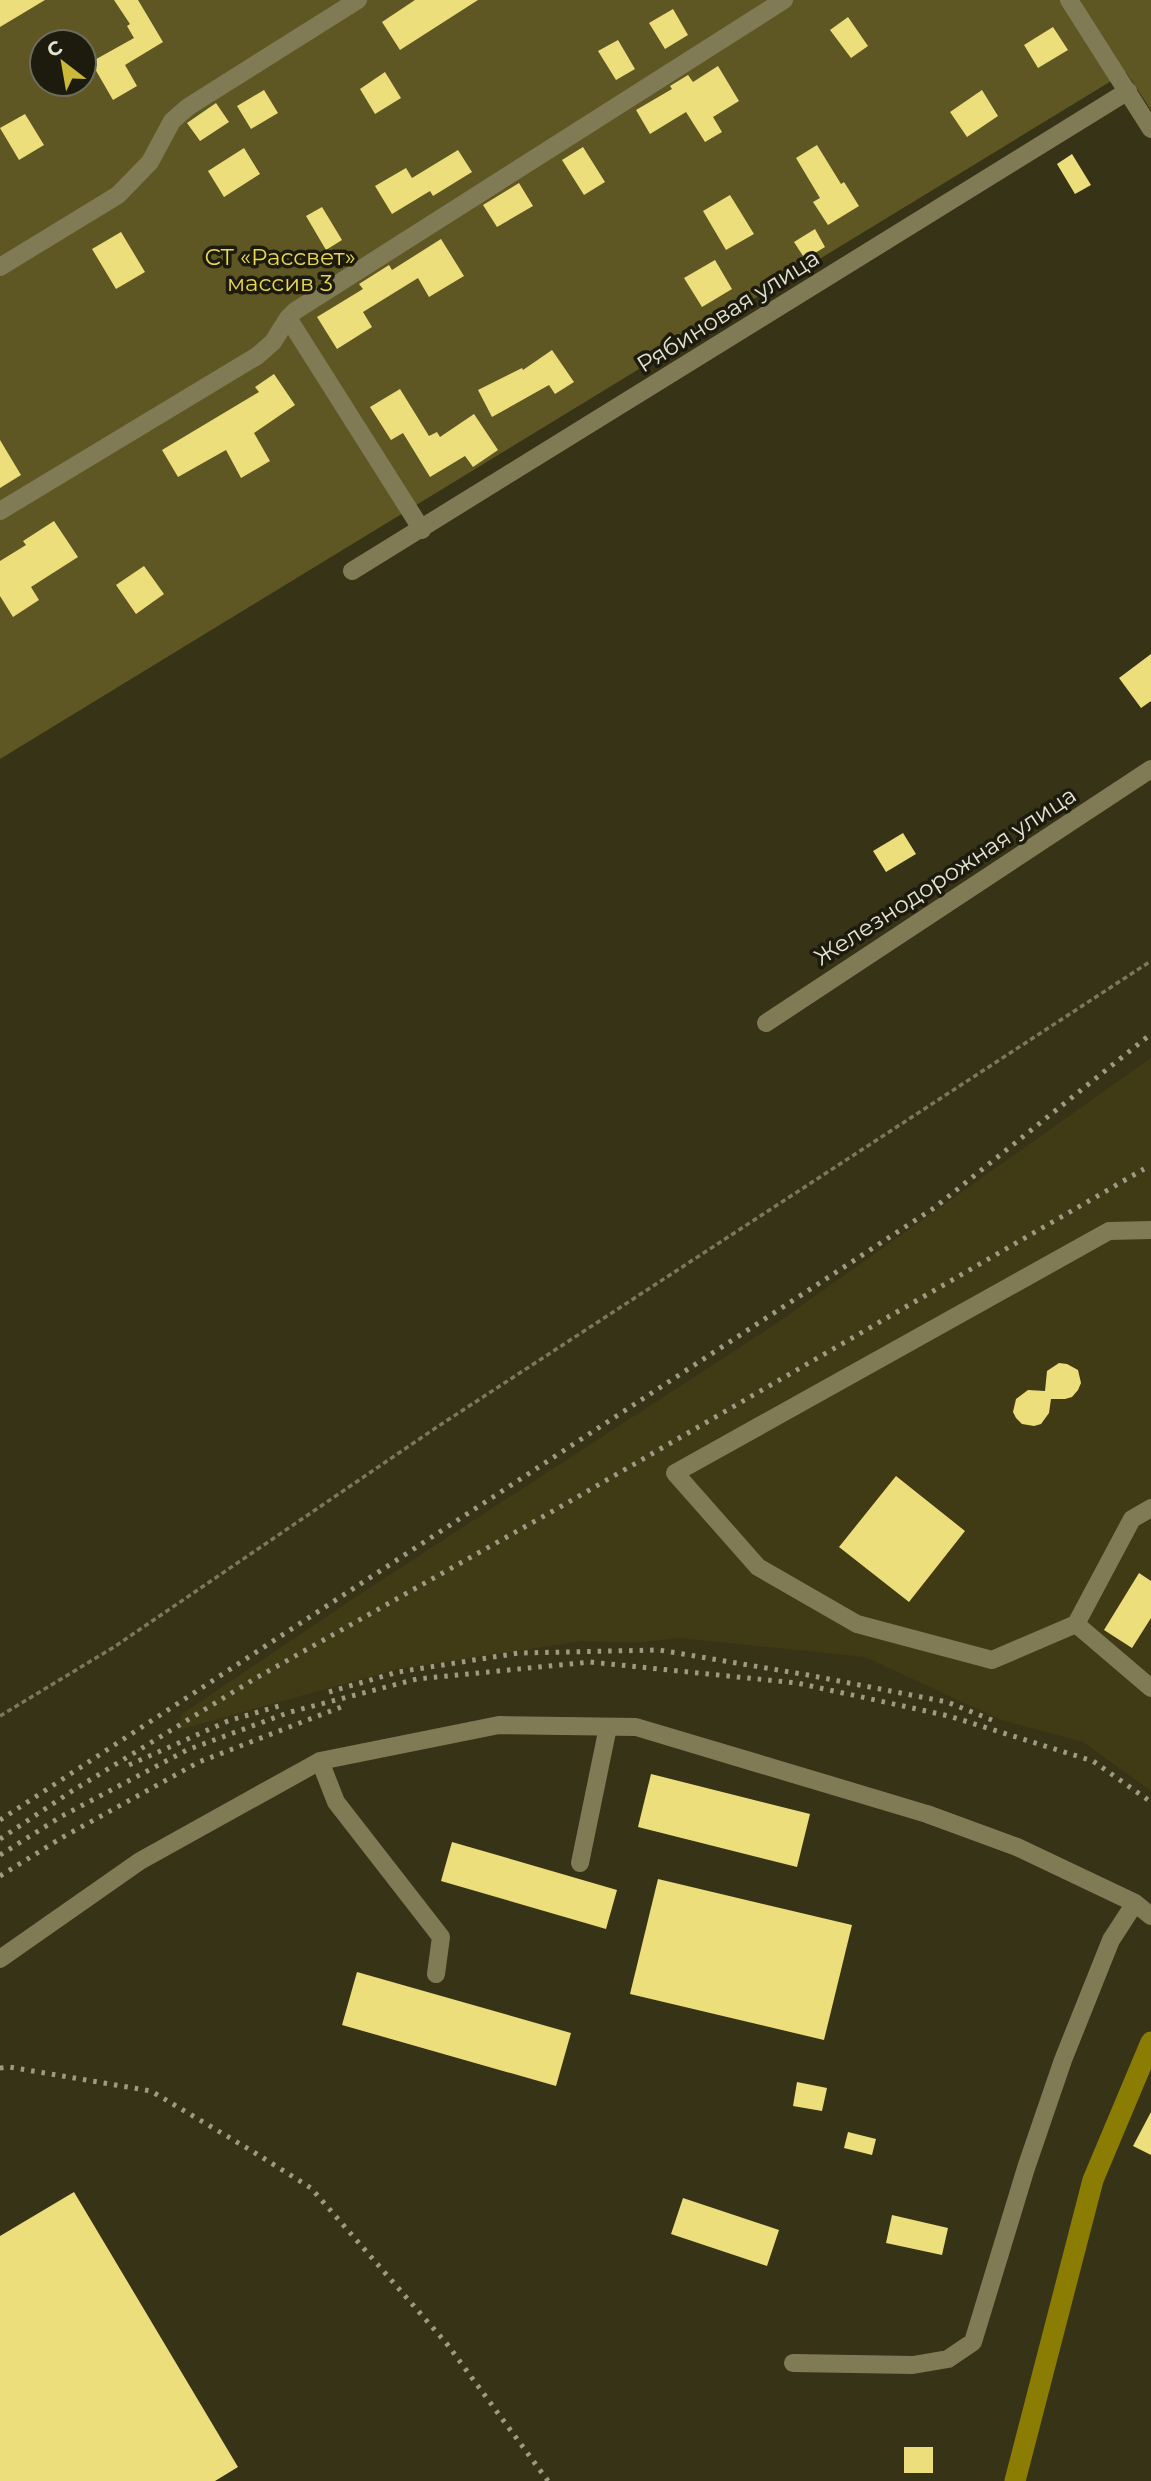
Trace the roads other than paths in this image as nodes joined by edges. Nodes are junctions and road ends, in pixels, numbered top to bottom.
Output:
1 (358, 0) edge
2 (784, 0) edge
3 (1069, 0) edge
4 (1128, 91) junction
5 (1151, 129) edge
6 (0, 267) edge
7 (288, 318) junction
8 (0, 511) edge
9 (422, 530) junction
10 (352, 571) dead end
11 (1151, 769) edge
12 (766, 1023) dead end
13 (1151, 1230) edge
14 (1151, 1508) edge
15 (1076, 1624) junction
16 (1151, 1689) edge
17 (608, 1727) junction
18 (320, 1761) junction
19 (580, 1863) dead end
20 (1135, 1903) junction
21 (1151, 1916) edge
22 (0, 1959) edge
23 (436, 1973) dead end
24 (793, 2363) dead end

1 - 6 street
2 - 7 street
3 - 4 street
4 - 5 street
4 - 9 street, Рябиновая улица
7 - 8 street
7 - 9 street
9 - 10 street, Рябиновая улица
11 - 12 street, Железнодорожная улица
13 - 15 street
14 - 15 street
15 - 16 street
17 - 18 street
17 - 19 street
17 - 20 street
18 - 22 street
18 - 23 street
20 - 21 street
20 - 24 street

